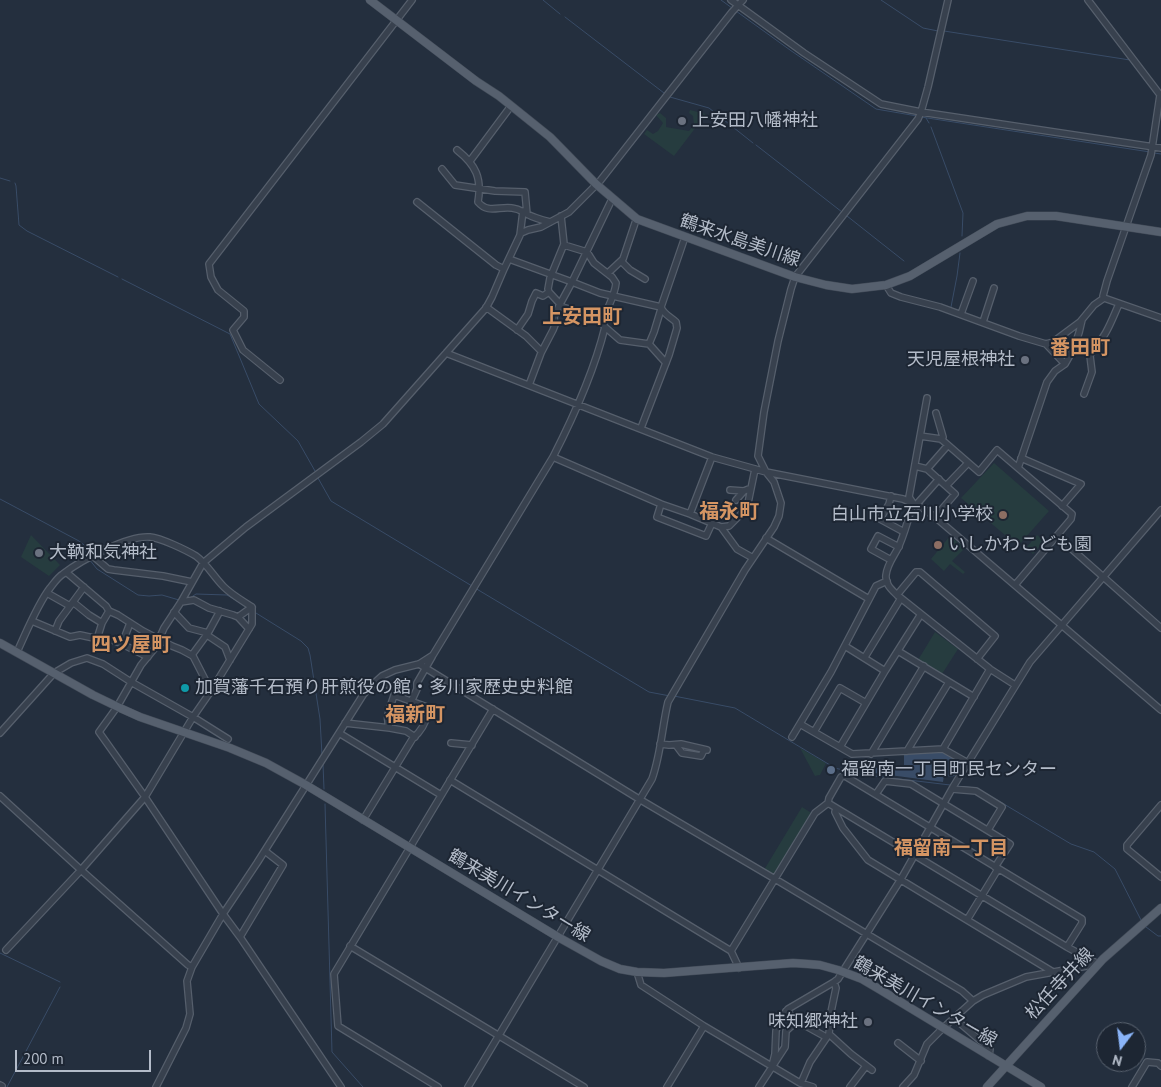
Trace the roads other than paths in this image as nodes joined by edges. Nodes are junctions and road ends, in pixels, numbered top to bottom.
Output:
1 (370, 0) edge
2 (412, 0) edge
3 (731, 0) edge
4 (948, 0) edge
5 (1088, 0) edge
6 (737, 6) edge
7 (396, 20) junction
8 (1161, 95) edge
9 (511, 106) junction
10 (920, 115) junction
11 (1161, 148) edge
12 (457, 150) dead end
13 (1151, 151) junction
14 (470, 161) junction
15 (442, 169) dead end
16 (596, 184) junction
17 (479, 190) junction
18 (612, 199) junction
19 (417, 202) dead end
20 (525, 213) junction
21 (561, 216) junction
22 (637, 220) junction
23 (550, 222) junction
24 (1126, 227) junction
25 (1161, 232) edge
26 (520, 235) junction
27 (686, 237) junction
28 (564, 245) junction
29 (587, 252) junction
30 (509, 259) junction
31 (621, 261) junction
32 (504, 268) junction
33 (608, 273) junction
34 (552, 274) junction
35 (796, 277) junction
36 (645, 279) dead end
37 (973, 281) dead end
38 (572, 282) junction
39 (886, 285) junction
40 (994, 288) dead end
41 (549, 292) junction
42 (612, 296) junction
43 (1104, 298) junction
44 (1119, 304) junction
45 (560, 305) junction
46 (486, 307) junction
47 (661, 308) junction
48 (961, 314) junction
49 (1161, 318) edge
50 (1082, 319) junction
51 (984, 322) junction
52 (604, 325) junction
53 (517, 330) junction
54 (1066, 332) junction
55 (1077, 340) junction
56 (648, 344) junction
57 (1046, 344) junction
58 (1094, 348) junction
59 (542, 351) junction
60 (446, 353) junction
61 (666, 363) junction
62 (1065, 364) junction
63 (280, 380) dead end
64 (529, 385) junction
65 (1084, 394) dead end
66 (927, 398) dead end
67 (577, 405) junction
68 (936, 413) dead end
69 (641, 428) junction
70 (920, 436) junction
71 (942, 440) junction
72 (948, 446) junction
73 (553, 457) junction
74 (712, 457) junction
75 (1021, 458) junction
76 (968, 463) junction
77 (915, 466) junction
78 (1018, 468) junction
79 (755, 469) junction
80 (927, 469) junction
81 (766, 472) junction
82 (939, 479) junction
83 (946, 486) junction
84 (751, 488) junction
85 (730, 490) dead end
86 (744, 490) junction
87 (891, 496) junction
88 (736, 500) dead end
89 (661, 504) junction
90 (915, 504) junction
91 (1062, 506) junction
92 (1161, 510) edge
93 (690, 514) junction
94 (935, 518) junction
95 (712, 523) junction
96 (721, 527) junction
97 (904, 532) junction
98 (1056, 536) junction
99 (766, 538) junction
100 (899, 547) junction
101 (93, 556) junction
102 (753, 558) junction
103 (891, 560) junction
104 (203, 563) junction
105 (66, 572) junction
106 (1103, 577) junction
107 (886, 581) junction
108 (192, 582) junction
109 (1015, 585) junction
110 (84, 587) junction
111 (47, 593) junction
112 (899, 596) junction
113 (869, 598) junction
114 (183, 599) junction
115 (72, 604) junction
116 (252, 607) junction
117 (109, 611) junction
118 (220, 611) junction
119 (174, 612) junction
120 (921, 614) junction
121 (238, 617) junction
122 (32, 621) junction
123 (102, 623) junction
124 (130, 623) junction
125 (1061, 625) junction
126 (1161, 628) edge
127 (249, 629) junction
128 (55, 631) junction
129 (208, 634) junction
130 (97, 639) junction
131 (158, 639) junction
132 (0, 643) edge
133 (122, 644) junction
134 (845, 646) junction
135 (898, 651) junction
136 (17, 652) junction
137 (192, 655) junction
138 (433, 655) junction
139 (148, 657) junction
140 (865, 657) junction
141 (977, 658) junction
142 (230, 660) junction
143 (419, 664) junction
144 (924, 666) junction
145 (426, 668) junction
146 (990, 669) junction
147 (885, 671) junction
148 (54, 673) junction
149 (379, 679) junction
150 (131, 682) junction
151 (949, 682) junction
152 (1015, 685) junction
153 (211, 691) junction
154 (394, 696) junction
155 (974, 697) junction
156 (411, 702) junction
157 (866, 703) junction
158 (117, 707) junction
159 (1160, 708) edge
160 (493, 709) junction
161 (193, 717) junction
162 (345, 723) junction
163 (800, 724) junction
164 (390, 728) junction
165 (0, 732) edge
166 (184, 732) junction
167 (814, 732) junction
168 (339, 733) junction
169 (415, 737) junction
170 (792, 737) dead end
171 (228, 739) dead end
172 (451, 742) dead end
173 (660, 744) junction
174 (472, 745) junction
175 (840, 747) junction
176 (943, 749) junction
177 (706, 750) dead end
178 (907, 751) junction
179 (871, 754) junction
180 (968, 764) junction
181 (396, 766) junction
182 (450, 780) junction
183 (306, 785) junction
184 (954, 787) junction
185 (876, 794) junction
186 (442, 795) junction
187 (0, 796) edge
188 (145, 797) junction
189 (639, 799) junction
190 (828, 803) junction
191 (944, 804) junction
192 (1161, 805) edge
193 (836, 808) junction
194 (363, 820) junction
195 (930, 828) junction
196 (988, 830) junction
197 (410, 848) junction
198 (265, 851) junction
199 (914, 855) junction
200 (996, 868) junction
201 (81, 870) junction
202 (598, 870) junction
203 (1161, 877) edge
204 (776, 879) junction
205 (901, 879) junction
206 (981, 896) junction
207 (1161, 908) edge
208 (223, 914) junction
209 (967, 920) junction
210 (866, 934) junction
211 (240, 937) junction
212 (558, 937) junction
213 (350, 946) junction
214 (1067, 947) junction
215 (6, 950) dead end
216 (731, 951) junction
217 (1098, 964) junction
218 (192, 967) junction
219 (739, 968) junction
220 (637, 972) junction
221 (843, 972) junction
222 (1053, 972) junction
223 (834, 982) junction
224 (973, 1001) junction
225 (786, 1011) junction
226 (954, 1018) junction
227 (797, 1021) junction
228 (704, 1026) junction
229 (943, 1028) junction
230 (498, 1036) junction
231 (827, 1036) junction
232 (898, 1043) dead end
233 (989, 1056) junction
234 (921, 1061) junction
235 (772, 1066) junction
236 (866, 1066) junction
237 (1005, 1066) junction
238 (1161, 1066) edge
239 (872, 1070) dead end
240 (799, 1084) edge
241 (156, 1087) edge
242 (341, 1087) edge
243 (438, 1087) edge
244 (468, 1087) edge
245 (584, 1087) edge
246 (667, 1087) edge
247 (759, 1087) edge
248 (814, 1087) edge
249 (850, 1087) edge
250 (903, 1087) edge
251 (987, 1087) edge
252 (1041, 1087) edge
253 (1132, 1087) edge

1 - 7 main road, 鶴来水島美川線
2 - 7 street
3 - 6 street
4 - 10 street
5 - 8 street
6 - 10 street
6 - 16 street
7 - 9 main road, 鶴来水島美川線
7 - 63 street
8 - 13 street
9 - 14 street
9 - 16 main road, 鶴来水島美川線
10 - 13 street
10 - 35 street
11 - 13 street
12 - 14 street
13 - 24 street
14 - 17 street
15 - 17 street
16 - 18 main road, 鶴来水島美川線
16 - 21 street
17 - 20 street
17 - 20 street
18 - 22 main road, 鶴来水島美川線
18 - 29 street
19 - 32 street
20 - 23 street
20 - 26 street
21 - 23 street
21 - 28 street
22 - 27 main road, 鶴来水島美川線
22 - 31 street
23 - 26 street
24 - 25 main road, 鶴来水島美川線
24 - 39 main road, 鶴来水島美川線
24 - 43 street
26 - 30 street
27 - 35 main road, 鶴来水島美川線
27 - 47 street
28 - 29 street
28 - 34 street
29 - 33 street
29 - 38 street
30 - 32 street
30 - 34 street
31 - 33 street
31 - 36 street
32 - 46 street
33 - 42 street
34 - 38 street
34 - 41 street
35 - 39 main road, 鶴来水島美川線
35 - 81 street
37 - 48 street
38 - 42 street
38 - 45 street
39 - 48 street
40 - 51 street
41 - 45 street
41 - 53 street
42 - 47 street
42 - 52 street
43 - 44 street
43 - 50 street
44 - 49 street
44 - 58 street
45 - 52 street
45 - 59 street
46 - 53 street
46 - 60 street
47 - 56 street
47 - 61 street
48 - 51 street
50 - 54 street
50 - 55 street
51 - 57 street
52 - 56 street
52 - 67 street
53 - 59 street
54 - 55 street
54 - 57 street
55 - 58 street
55 - 62 street
56 - 61 street
57 - 62 street
58 - 65 street
59 - 64 street
60 - 64 street
60 - 104 street
61 - 69 street
62 - 75 street
64 - 67 street
66 - 70 street
67 - 69 street
67 - 73 street
68 - 71 street
69 - 74 street
70 - 71 street
70 - 77 street
71 - 72 street
72 - 76 street
72 - 80 street
73 - 89 street
73 - 138 street
74 - 79 street
74 - 93 street
75 - 78 street
75 - 91 street
76 - 78 street
76 - 83 street
77 - 80 street
77 - 90 street
78 - 91 street
79 - 81 street
79 - 84 street
80 - 82 street
81 - 87 street
81 - 99 street
82 - 83 street
82 - 90 street
83 - 94 street
84 - 86 street
84 - 96 street
85 - 86 street
86 - 88 street
87 - 90 street
87 - 97 street
89 - 93 street
89 - 95 street
90 - 94 street
90 - 97 street
91 - 98 street
92 - 106 street
93 - 95 street
94 - 109 street
95 - 96 street
96 - 102 street
97 - 100 street
98 - 106 street
98 - 109 street
99 - 102 street
99 - 113 street
100 - 103 street
100 - 103 street
101 - 104 street
101 - 105 street
101 - 108 street
102 - 173 street
103 - 107 street
104 - 108 street
104 - 116 street
105 - 110 street
105 - 111 street
106 - 125 street
106 - 126 street
107 - 112 street
107 - 113 street
108 - 114 street
109 - 125 street
110 - 115 street
110 - 117 street
111 - 115 street
111 - 122 street
112 - 120 street
112 - 140 street
112 - 141 street
113 - 134 street
114 - 118 street
114 - 119 street
115 - 123 street
115 - 128 street
116 - 121 street
116 - 127 street
117 - 123 street
117 - 124 street
118 - 121 street
118 - 129 street
119 - 129 street
119 - 131 street
120 - 135 street
120 - 141 street
121 - 127 street
122 - 128 street
122 - 136 street
123 - 130 street
124 - 131 street
124 - 133 street
125 - 152 street
125 - 159 street
127 - 142 street
128 - 130 street
129 - 137 street
129 - 142 street
130 - 133 street
131 - 137 street
131 - 139 street
132 - 136 main road, 鶴来美川インター線
133 - 139 street
134 - 140 street
134 - 163 street
135 - 144 street
135 - 147 street
136 - 148 main road, 鶴来美川インター線
137 - 153 street
138 - 143 street
138 - 145 street
139 - 150 street
140 - 147 street
141 - 146 street
142 - 153 street
143 - 145 street
143 - 149 street
144 - 151 street
144 - 179 street
145 - 156 street
145 - 160 street
146 - 152 street
146 - 155 street
147 - 157 street
148 - 150 street
148 - 158 main road, 鶴来美川インター線
148 - 165 street
149 - 154 street
149 - 162 street
150 - 158 street
150 - 161 street
151 - 155 street
151 - 178 street
152 - 180 street
153 - 161 street
154 - 156 street
154 - 164 street
155 - 176 street
156 - 169 street
157 - 167 street
157 - 175 street
158 - 166 main road, 鶴来美川インター線
158 - 188 street
160 - 174 street
160 - 189 street
161 - 166 street
161 - 171 street
162 - 164 street
162 - 168 street
163 - 167 street
163 - 170 street
164 - 169 street
166 - 183 main road, 鶴来美川インター線
166 - 188 street
167 - 175 street
168 - 181 street
168 - 183 street
169 - 181 street
172 - 174 street
173 - 177 street
173 - 189 street
174 - 182 street
175 - 179 street
176 - 178 street
176 - 180 street
178 - 179 street
180 - 184 street
181 - 186 street
181 - 194 street
182 - 186 street
182 - 202 street
183 - 194 main road, 鶴来美川インター線
183 - 198 street
184 - 191 street
184 - 196 street
185 - 190 street
185 - 191 street
185 - 195 street
186 - 197 street
187 - 201 street
188 - 201 street
188 - 208 street
189 - 202 street
189 - 204 street
190 - 193 street
190 - 204 street
191 - 195 street
191 - 196 street
192 - 203 street
193 - 199 street
193 - 205 street
194 - 197 main road, 鶴来美川インター線
195 - 199 street
195 - 200 street
196 - 200 street
197 - 212 main road, 鶴来美川インター線
197 - 213 street
198 - 208 street
198 - 211 street
199 - 205 street
199 - 206 street
200 - 206 street
200 - 214 street
201 - 215 street
201 - 218 street
202 - 212 street
202 - 216 street
204 - 210 street
204 - 216 street
205 - 209 street
205 - 210 street
206 - 209 street
206 - 214 street
207 - 217 main road, 松任寺井線
208 - 211 street
208 - 218 street
209 - 222 street
210 - 221 street
210 - 224 street
211 - 242 street
212 - 220 main road, 鶴来美川インター線
212 - 230 street
213 - 230 street
213 - 243 street
214 - 217 street
216 - 219 street
217 - 222 street
217 - 237 main road, 松任寺井線
218 - 241 street
219 - 220 main road, 鶴来美川インター線
219 - 221 main road, 鶴来美川インター線
220 - 228 street
221 - 223 street
221 - 229 main road, 鶴来美川インター線
222 - 224 street
223 - 225 street
223 - 231 street
224 - 226 street
225 - 227 street
225 - 235 street
226 - 229 street
226 - 233 street
227 - 231 street
227 - 235 street
228 - 235 street
228 - 246 street
229 - 233 main road, 鶴来美川インター線
229 - 234 street
230 - 244 street
230 - 245 street
231 - 236 street
231 - 240 street
232 - 234 street
233 - 237 main road, 鶴来美川インター線
234 - 250 street
235 - 240 street
235 - 247 street
236 - 239 street
236 - 249 street
237 - 251 main road, 松任寺井線
237 - 252 main road, 鶴来美川インター線
238 - 253 street
240 - 248 street

